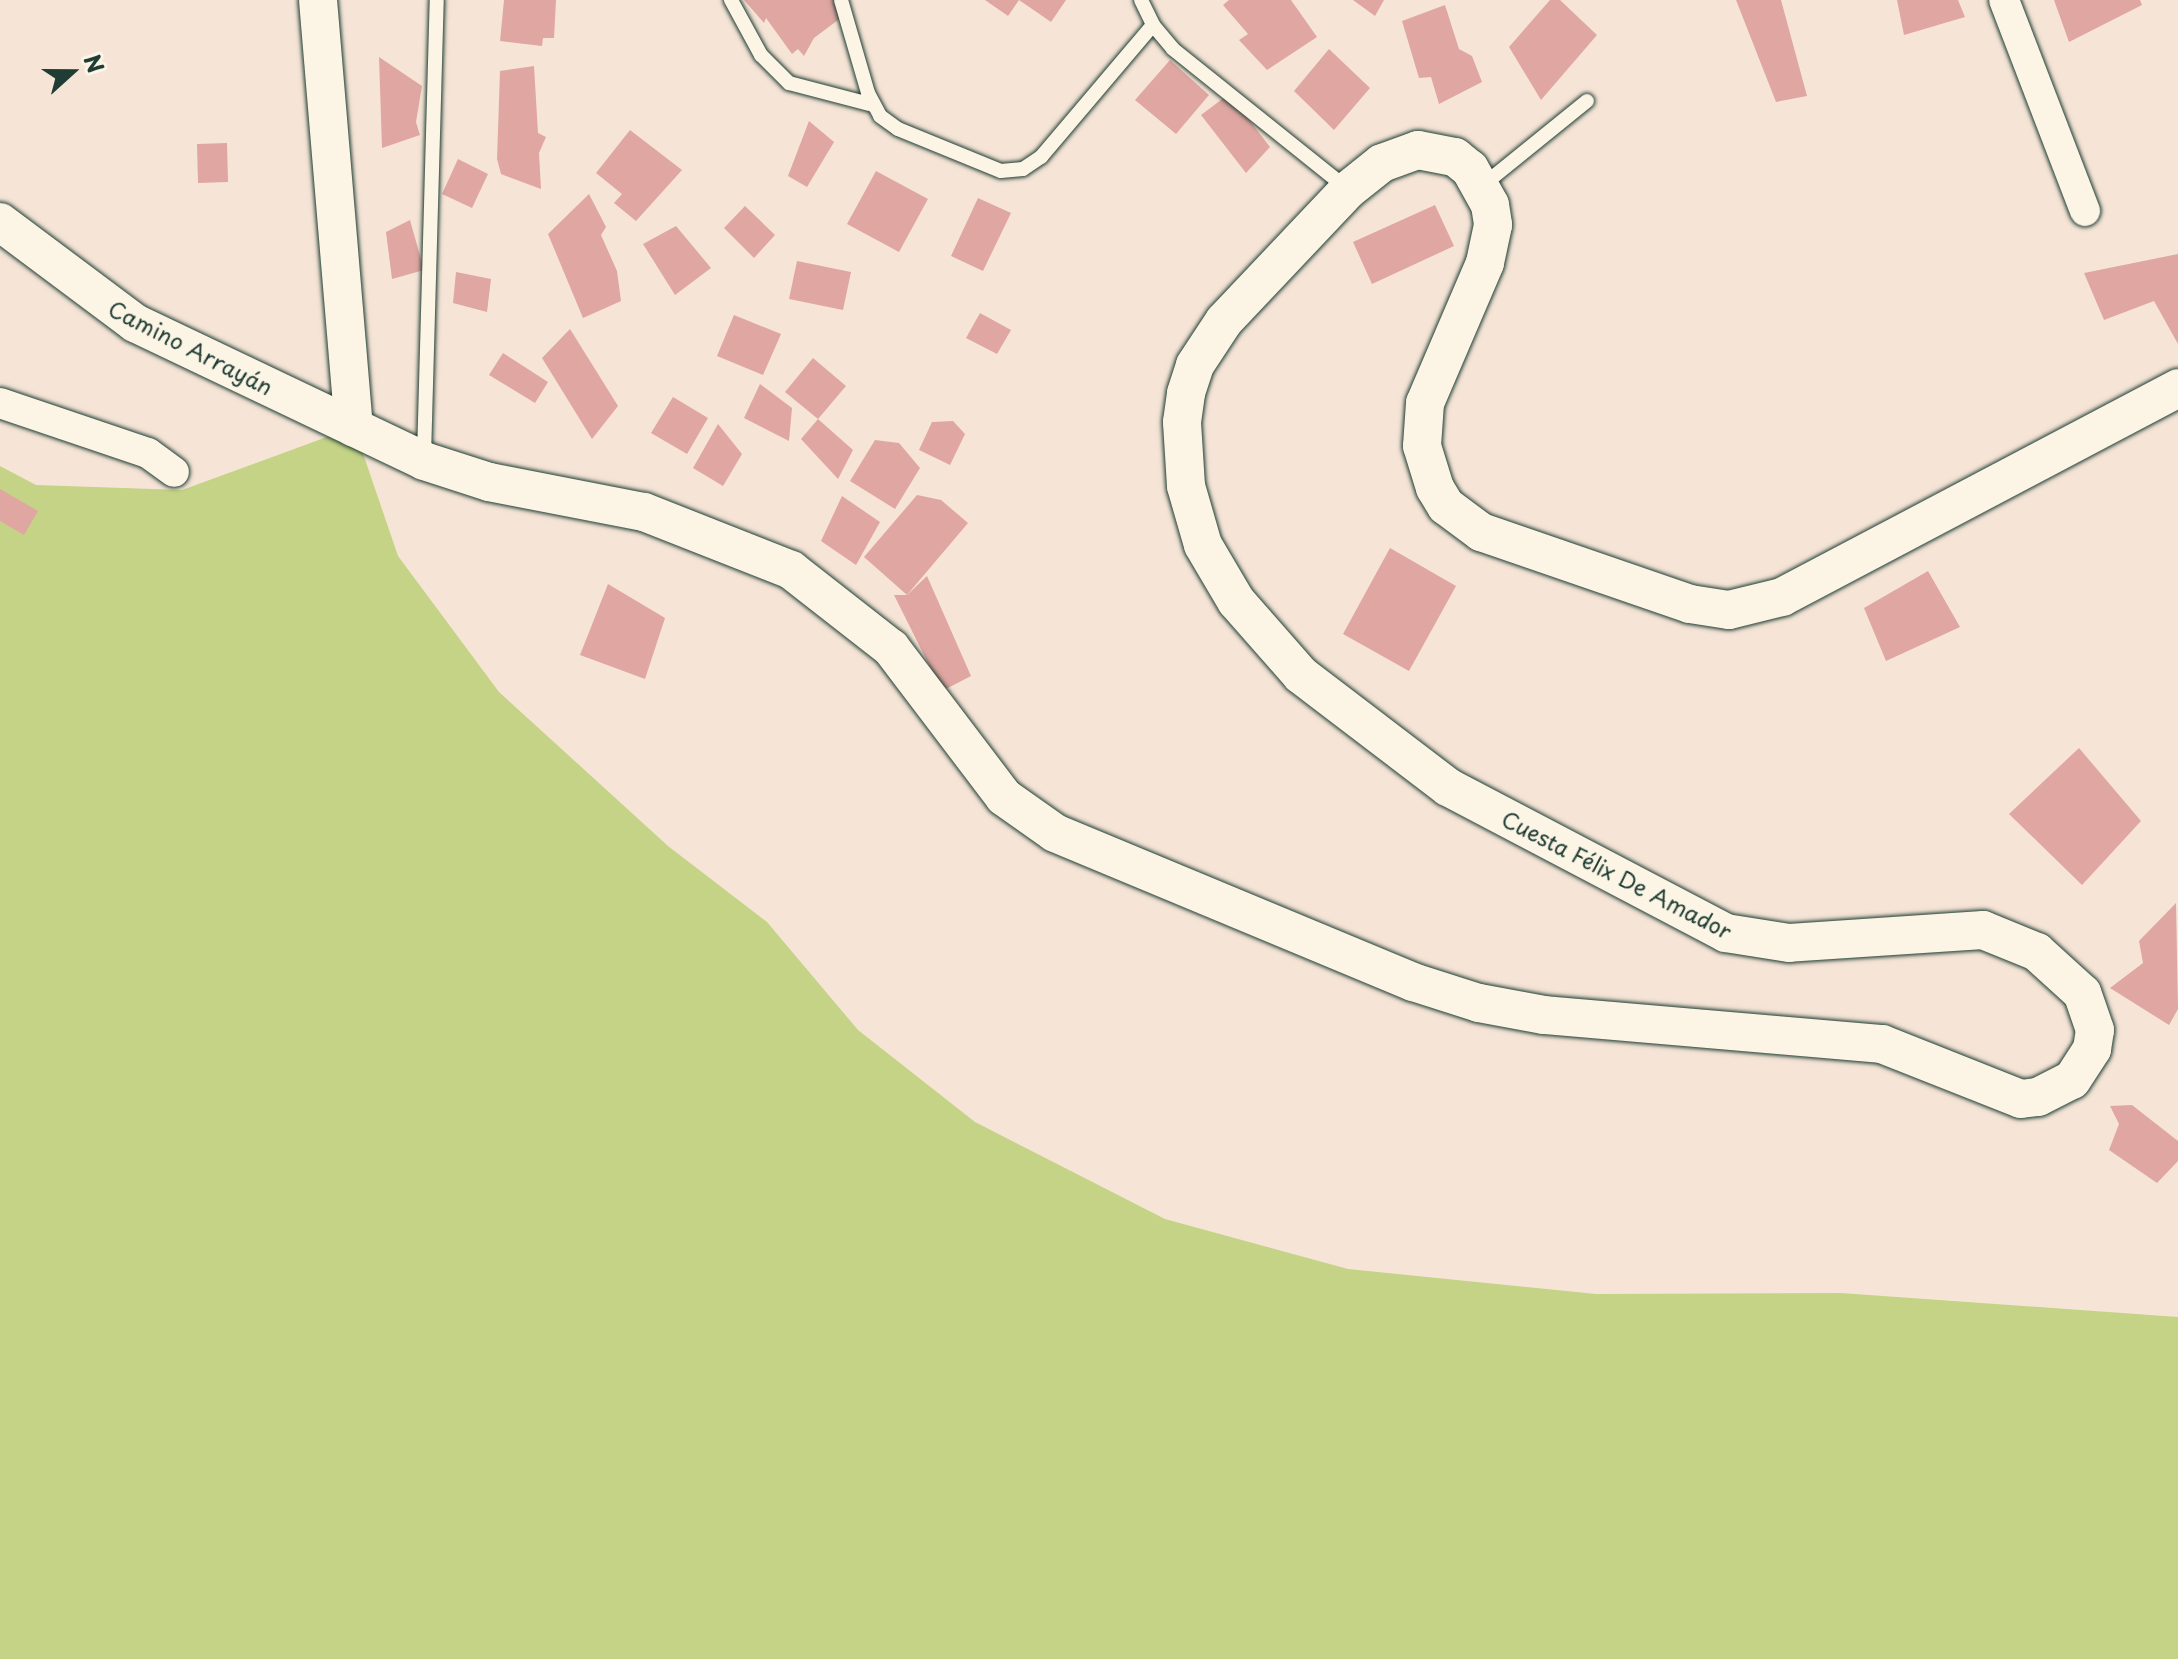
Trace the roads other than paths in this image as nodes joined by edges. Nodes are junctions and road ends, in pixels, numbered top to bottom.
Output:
1 (318, 0) edge
2 (437, 0) edge
3 (731, 0) edge
4 (841, 0) edge
5 (1141, 0) edge
6 (2004, 0) edge
7 (1153, 25) junction
8 (1587, 101) dead end
9 (873, 105) junction
10 (1482, 186) junction
11 (1348, 190) junction
12 (2085, 211) dead end
13 (0, 222) edge
14 (2178, 388) edge
15 (0, 403) edge
16 (354, 427) junction
17 (424, 461) junction
18 (174, 472) dead end

1 - 16 street
2 - 17 lane
3 - 9 lane
4 - 9 lane
5 - 7 lane
6 - 12 street
7 - 9 lane
7 - 11 lane
8 - 10 lane
10 - 11 street, Cuesta Félix De Amador
10 - 14 street
11 - 17 street, Cuesta Félix De Amador
13 - 16 street, Camino Arrayán
15 - 18 street
16 - 17 street, Cuesta Félix De Amador

